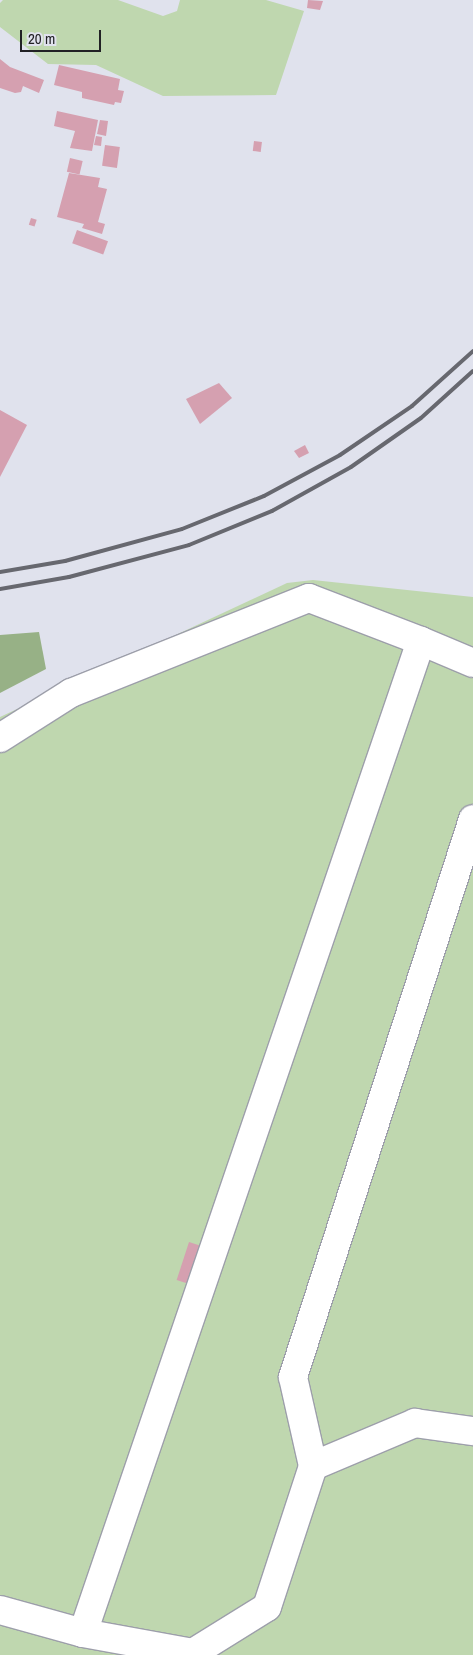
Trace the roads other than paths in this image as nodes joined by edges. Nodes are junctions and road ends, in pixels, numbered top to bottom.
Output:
1 (421, 641) junction
2 (473, 664) edge
3 (0, 738) edge
4 (473, 819) edge
5 (473, 1431) edge
6 (313, 1466) junction
7 (0, 1610) edge
8 (83, 1633) junction

1 - 2 lane
1 - 3 lane
1 - 8 lane
4 - 6 lane
5 - 6 lane
6 - 8 lane
7 - 8 lane

